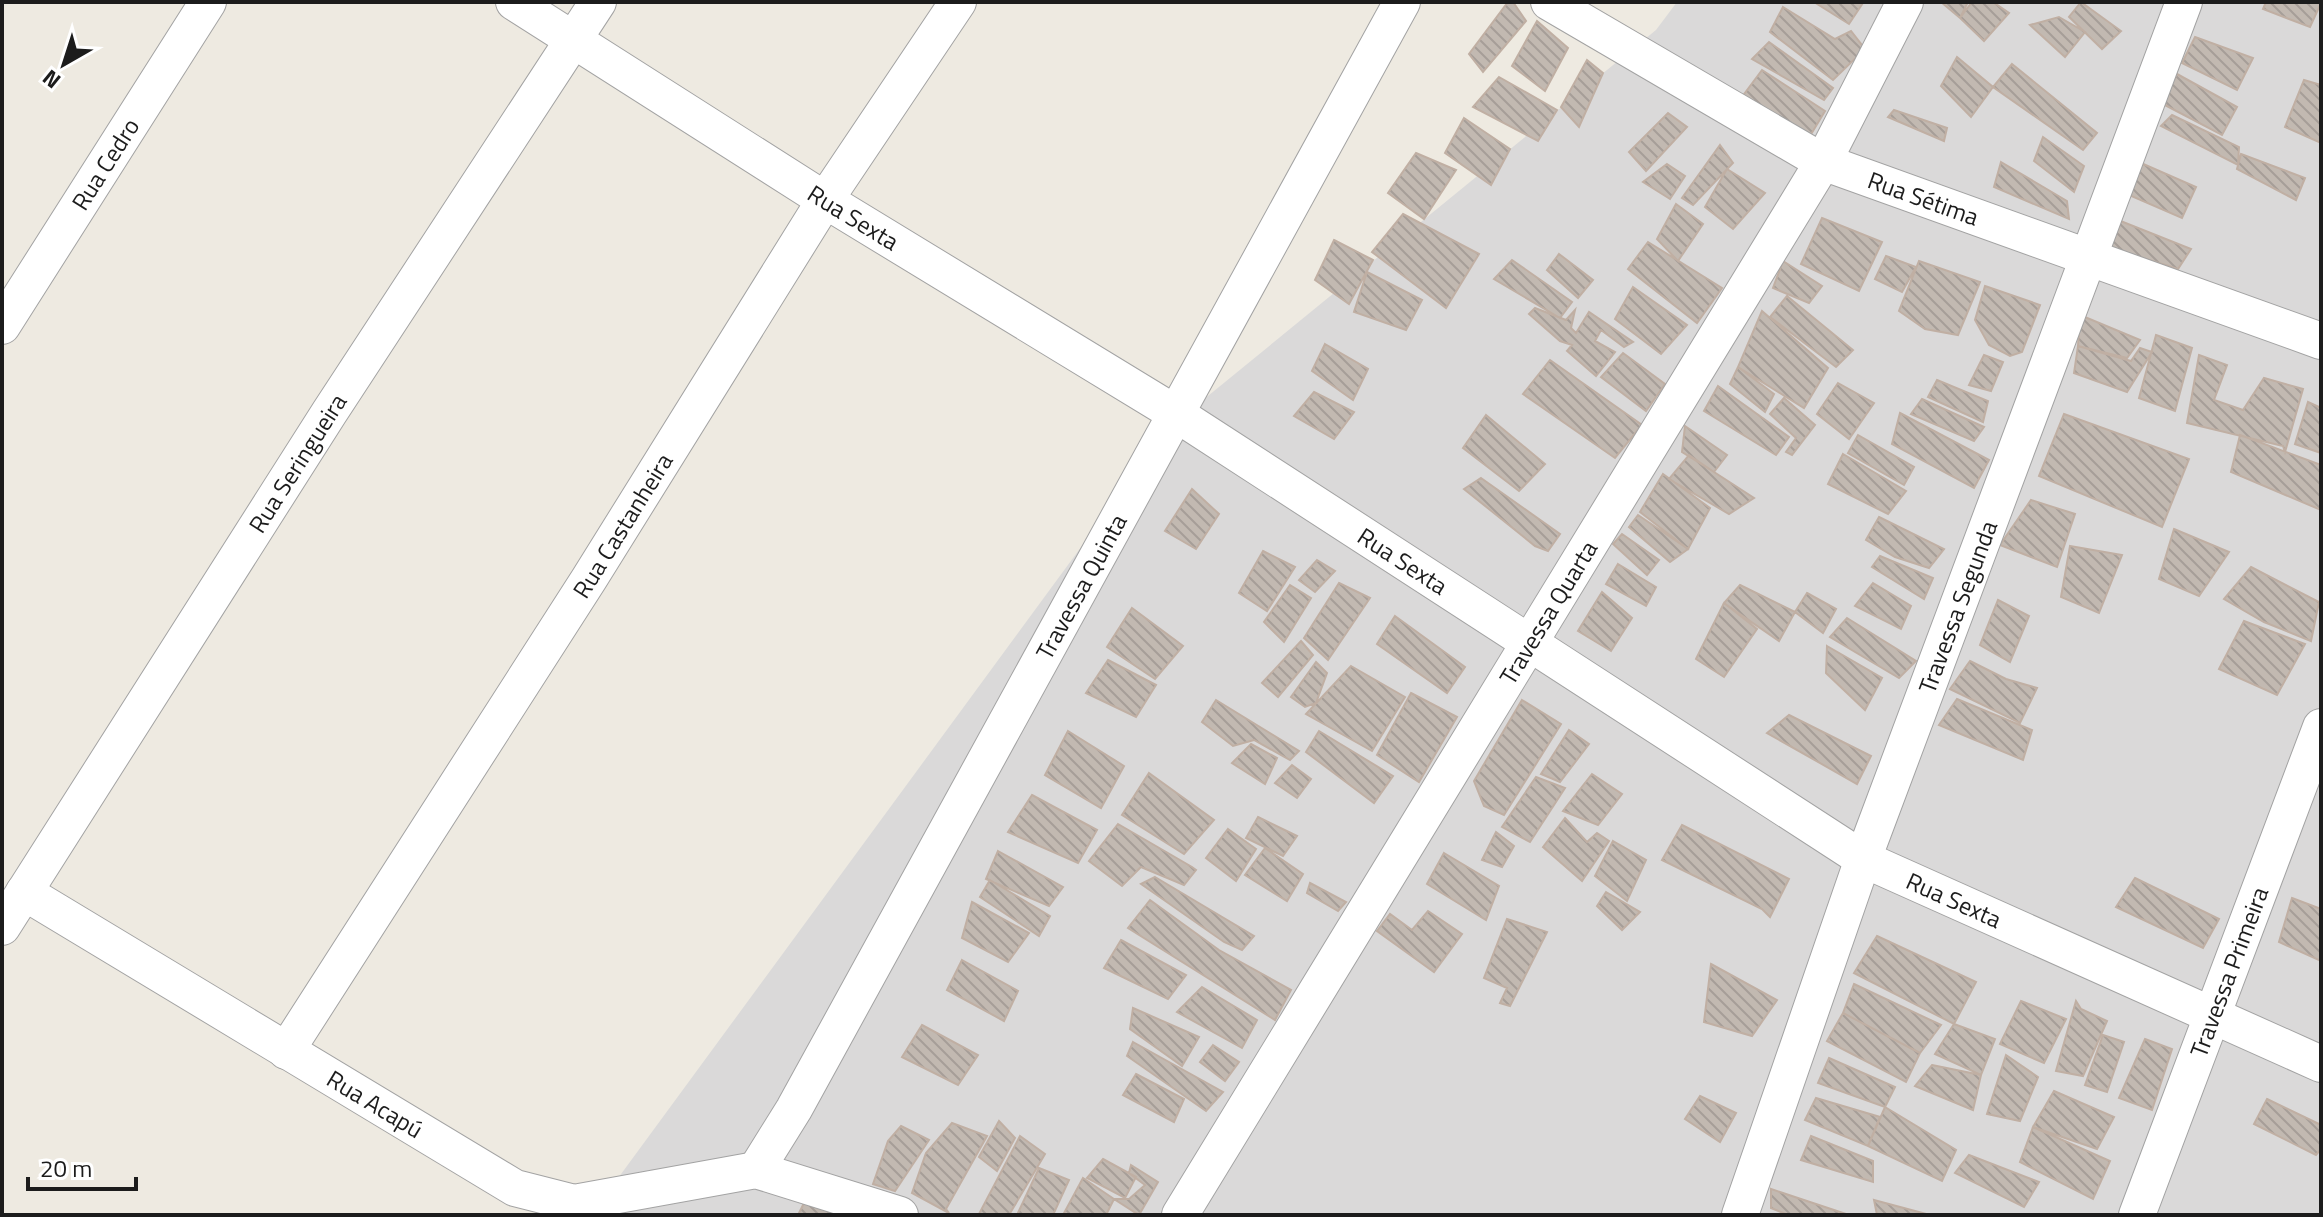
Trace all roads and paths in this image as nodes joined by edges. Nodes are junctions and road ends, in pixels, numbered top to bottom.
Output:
1 (208, 2) edge
2 (514, 2) edge
3 (598, 2) edge
4 (958, 2) edge
5 (1402, 2) edge
6 (1549, 2) edge
7 (1905, 2) edge
8 (2184, 2) edge
9 (573, 40) junction
10 (1823, 162) junction
11 (825, 200) junction
12 (2089, 255) junction
13 (2, 326) edge
14 (2321, 341) edge
15 (1178, 415) junction
16 (1530, 645) junction
17 (2321, 727) edge
18 (1863, 859) junction
19 (24, 892) junction
20 (2, 927) edge
21 (2216, 1015) junction
22 (286, 1051) junction
23 (2321, 1064) edge
24 (756, 1170) junction
25 (615, 1205) edge
26 (900, 1215) edge
27 (1180, 1215) edge
28 (1740, 1215) edge
29 (2137, 1215) edge

1 - 13 street, Rua Cedro
2 - 9 street, Rua Sexta
3 - 9 street, Rua Seringueira
4 - 11 street, Rua Castanheira
5 - 15 street, Travessa Quinta
6 - 10 street, Rua Sétima
7 - 10 street, Travessa Quarta
8 - 12 street, Travessa Segunda
9 - 11 street, Rua Sexta
9 - 19 street, Rua Seringueira
10 - 12 street, Rua Sétima
10 - 16 street, Travessa Quarta
11 - 15 street, Rua Sexta
11 - 22 street, Rua Castanheira
12 - 14 street, Rua Sétima
12 - 18 street, Travessa Segunda
15 - 16 street, Rua Sexta
15 - 24 street, Travessa Quinta
16 - 18 street, Rua Sexta
16 - 27 street, Travessa Quarta
17 - 21 street, Travessa Primeira
18 - 21 street, Rua Sexta
18 - 28 street, Travessa Segunda
19 - 20 street, Rua Seringueira
19 - 22 street, Rua Acapú
21 - 23 street, Rua Sexta
21 - 29 street, Travessa Primeira
22 - 25 street, Rua Acapú
24 - 25 street, Rua Acapú
24 - 26 street

